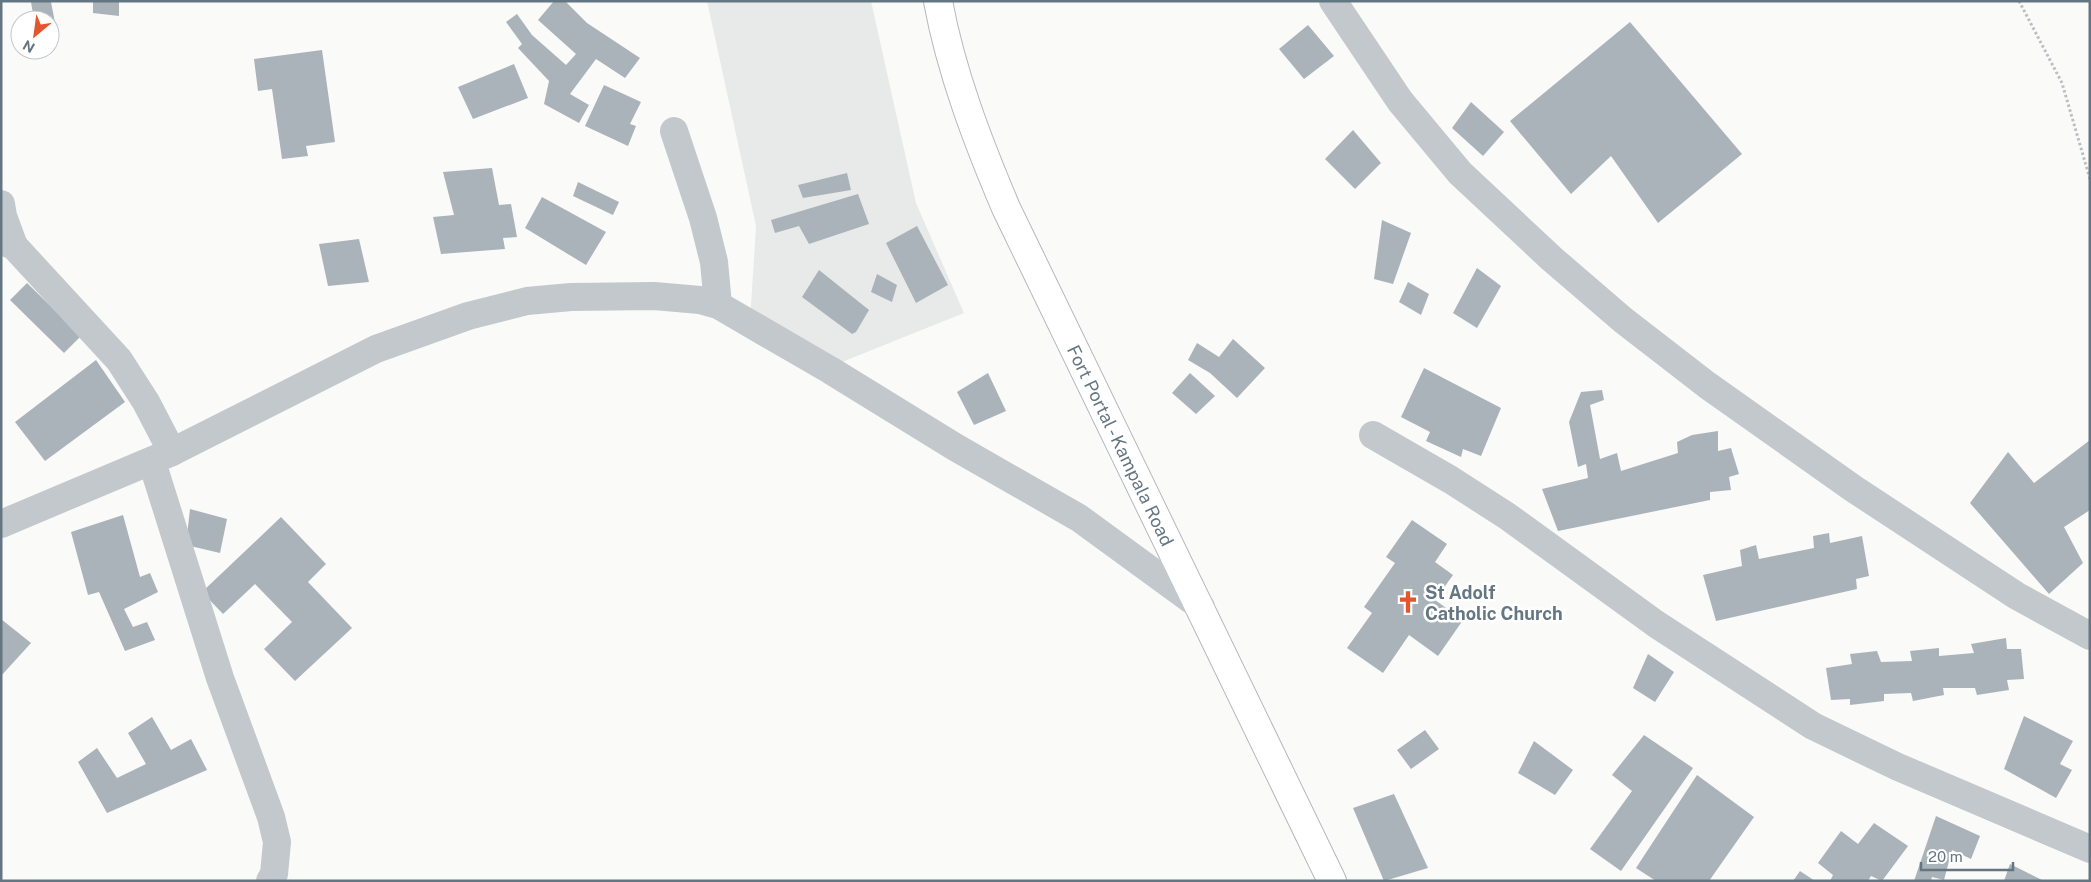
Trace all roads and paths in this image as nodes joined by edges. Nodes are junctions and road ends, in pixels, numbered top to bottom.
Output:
1 (938, 1) edge
2 (1333, 1) edge
3 (2020, 1) edge
4 (674, 131) dead end
5 (2090, 179) edge
6 (1, 204) edge
7 (8, 243) edge
8 (718, 305) junction
9 (1373, 434) dead end
10 (162, 457) junction
11 (1, 524) edge
12 (1201, 607) junction
13 (2090, 636) edge
14 (2090, 849) edge
15 (270, 881) edge
16 (1332, 881) edge

1 - 12 highway, Fort Portal - Kampala Road
2 - 13 street
3 - 5 path
4 - 8 street
6 - 7 street
7 - 10 street
8 - 10 street
8 - 12 street
9 - 14 street
10 - 11 street
10 - 15 street
12 - 16 highway, Fort Portal - Kampala Road

